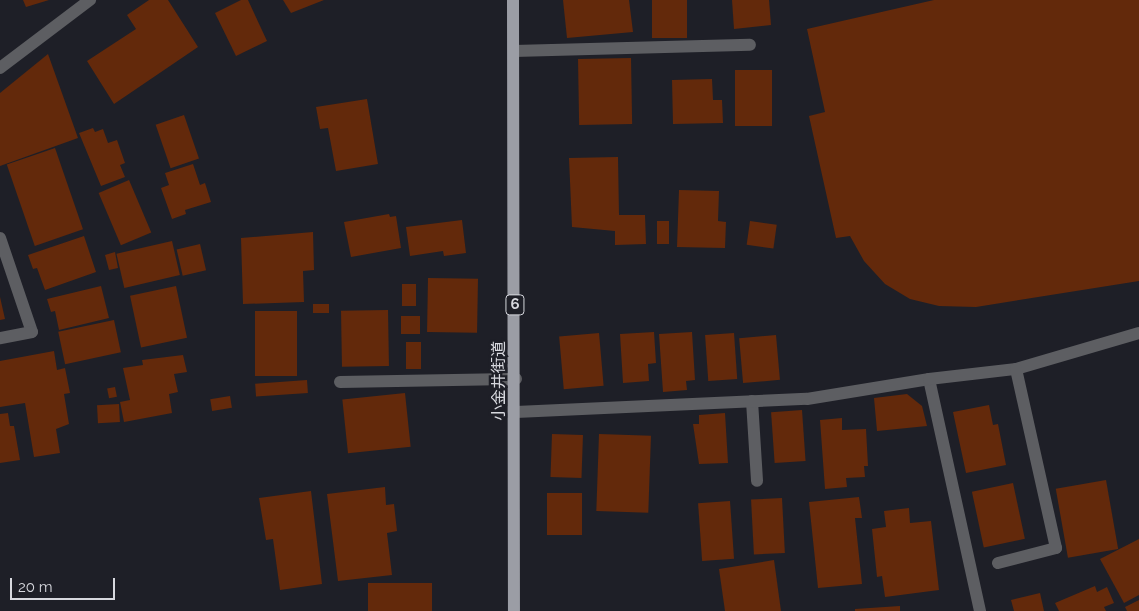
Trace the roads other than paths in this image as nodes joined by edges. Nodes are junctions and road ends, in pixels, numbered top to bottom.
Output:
1 (90, 0) edge
2 (513, 0) edge
3 (750, 45) dead end
4 (514, 51) junction
5 (0, 68) edge
6 (0, 238) edge
7 (1139, 333) edge
8 (0, 338) edge
9 (1016, 369) junction
10 (516, 379) junction
11 (929, 379) junction
12 (340, 382) dead end
13 (752, 401) junction
14 (516, 412) junction
15 (757, 482) dead end
16 (998, 563) dead end
17 (514, 611) edge
18 (980, 611) edge

1 - 5 street
2 - 4 main road, 小金井街道 / 6
3 - 4 street
4 - 10 main road, 小金井街道 / 6
6 - 8 street
7 - 9 street
9 - 11 street
9 - 16 street
10 - 12 street
10 - 14 main road, 小金井街道 / 6
11 - 13 street
11 - 18 street
13 - 14 street
13 - 15 street
14 - 17 main road, 小金井街道 / 6

